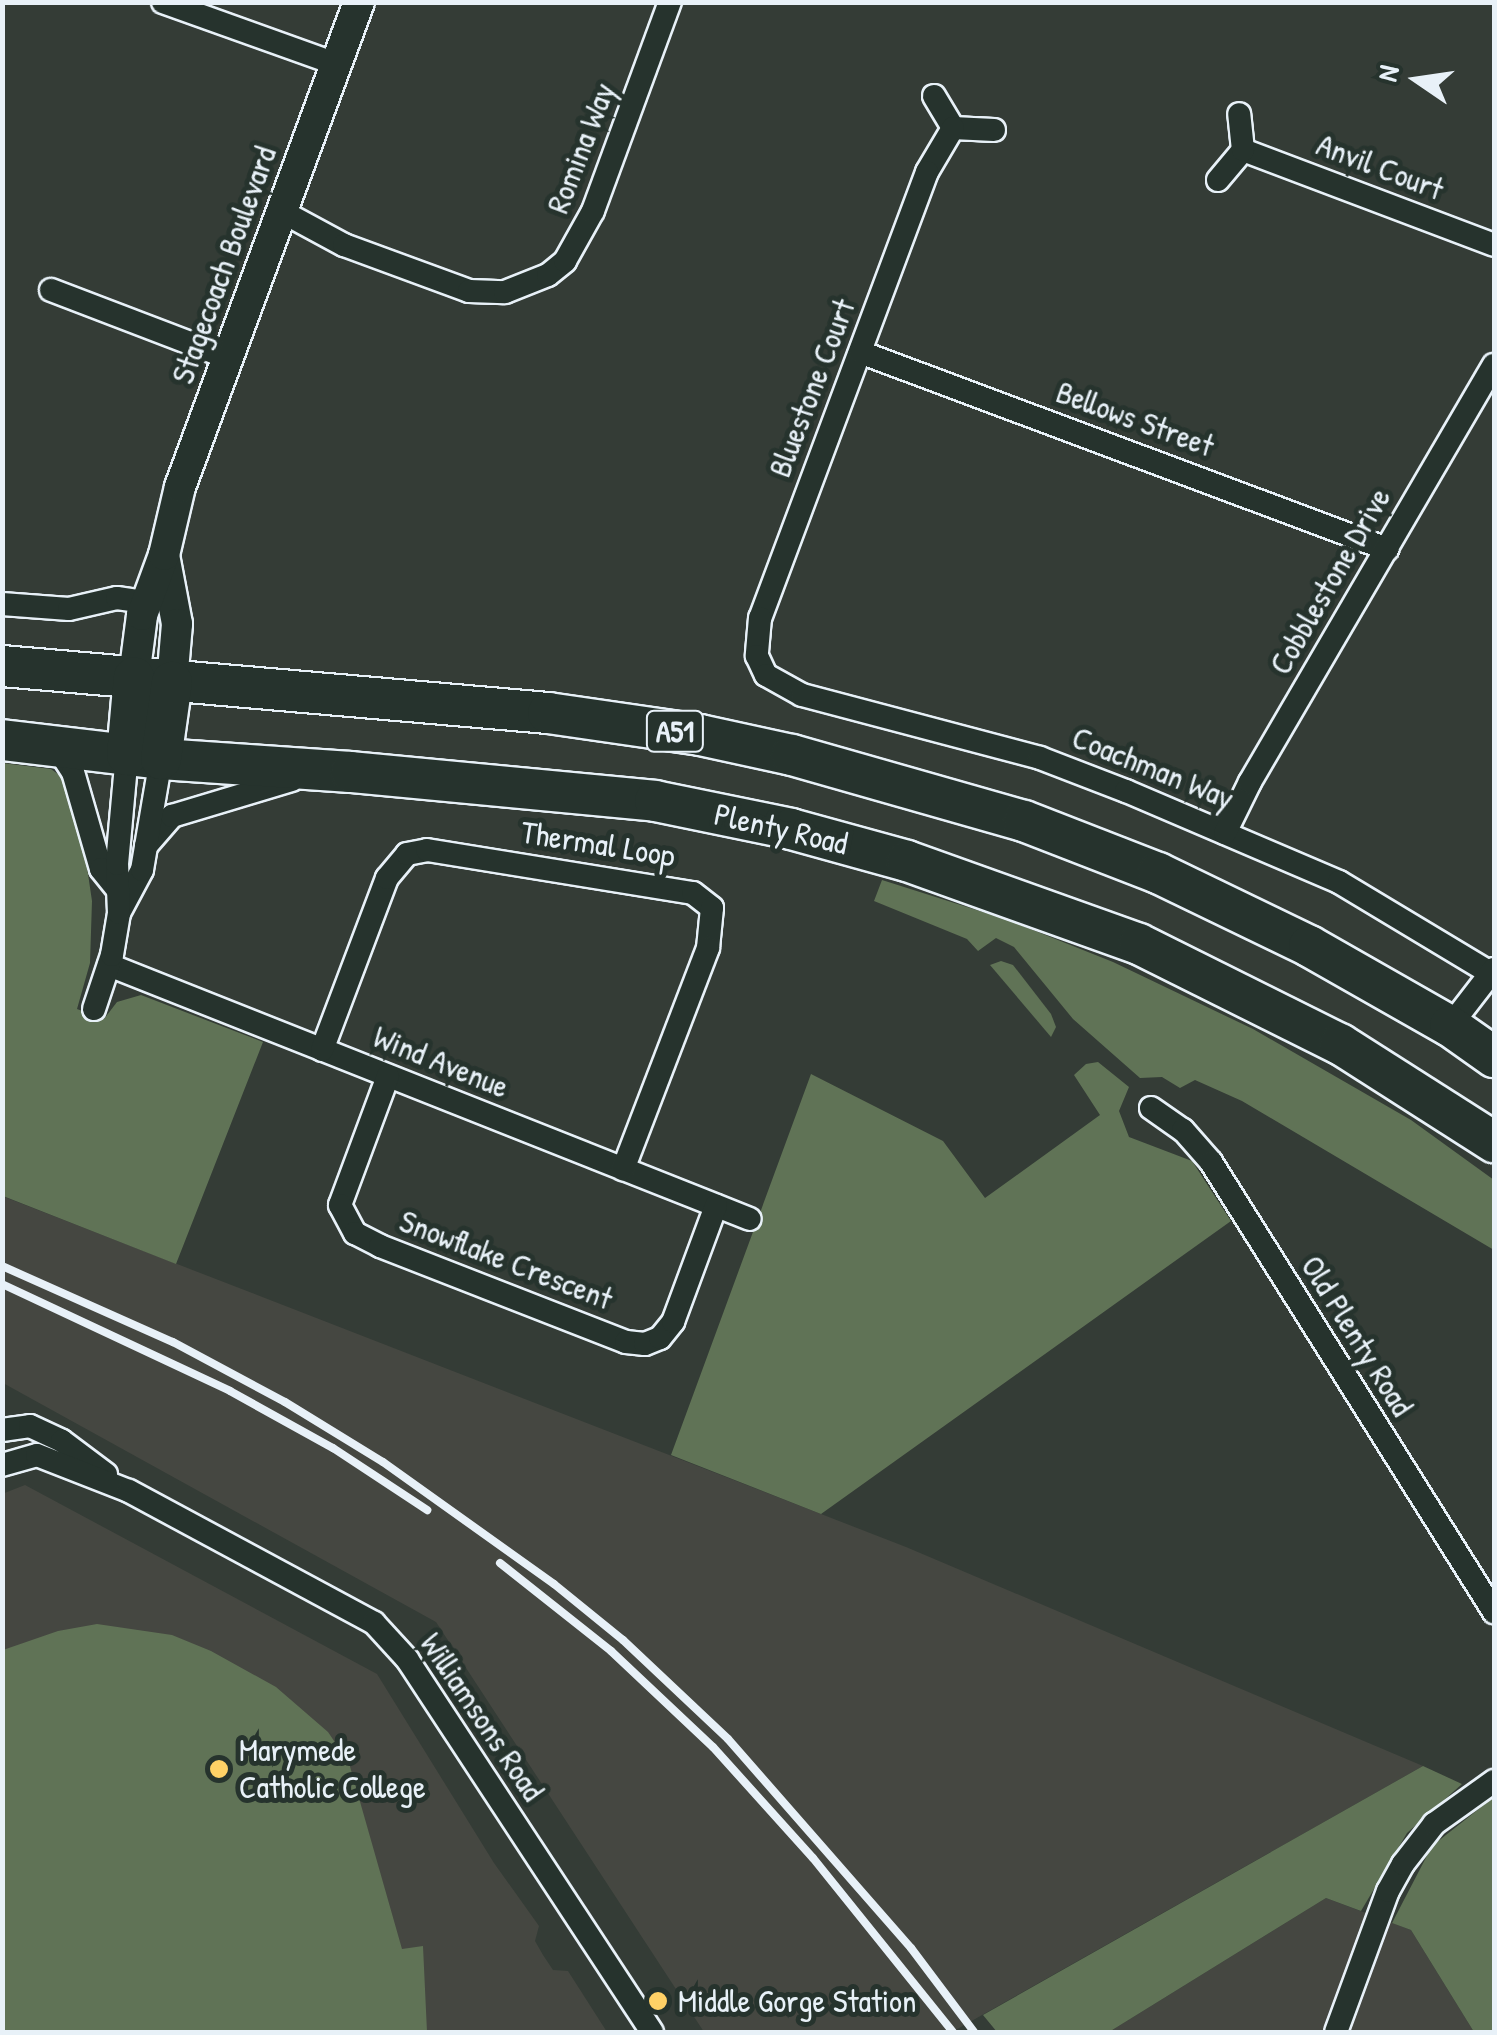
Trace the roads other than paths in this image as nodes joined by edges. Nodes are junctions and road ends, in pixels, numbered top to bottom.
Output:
1 (163, 2) edge
2 (359, 2) edge
3 (670, 2) edge
4 (336, 64) junction
5 (934, 96) dead end
6 (1239, 114) dead end
7 (954, 128) junction
8 (994, 130) dead end
9 (1243, 150) junction
10 (1218, 180) dead end
11 (277, 221) junction
12 (1494, 246) edge
13 (51, 290) dead end
14 (860, 352) junction
15 (226, 357) junction
16 (1494, 364) edge
17 (1387, 548) junction
18 (160, 603) junction
19 (2, 604) edge
20 (2, 666) edge
21 (766, 675) joint
22 (153, 680) junction
23 (2, 740) edge
24 (56, 746) junction
25 (144, 757) junction
26 (318, 770) junction
27 (1225, 833) junction
28 (146, 846) junction
29 (118, 901) junction
30 (109, 966) junction
31 (1493, 972) edge
32 (94, 1008) dead end
33 (1450, 1026) junction
34 (1492, 1048) edge
35 (322, 1050) junction
36 (388, 1076) junction
37 (1151, 1108) dead end
38 (1494, 1142) edge
39 (623, 1169) junction
40 (716, 1206) junction
41 (750, 1219) dead end
42 (3, 1429) edge
43 (4, 1463) edge
44 (129, 1491) junction
45 (1494, 1612) edge
46 (1494, 1781) edge
47 (1335, 2029) edge
48 (652, 2032) edge

1 - 4 street
2 - 4 street, Stagecoach Boulevard
3 - 11 street, Romina Way
4 - 11 street, Stagecoach Boulevard
5 - 7 street
6 - 9 street
7 - 8 street
7 - 14 street, Bluestone Court
9 - 10 street
9 - 12 street, Anvil Court
11 - 15 street, Stagecoach Boulevard
13 - 15 street
14 - 17 street, Bellows Street
14 - 21 street, Bluestone Court
15 - 18 street, Stagecoach Boulevard
16 - 17 street, Cobblestone Drive
17 - 27 street, Cobblestone Drive
18 - 19 street
18 - 22 street, Stagecoach Boulevard
20 - 22 highway, A51
21 - 27 street, Coachman Way
22 - 25 highway
22 - 33 highway, A51
23 - 24 highway, Plenty Road / A51
24 - 25 highway, Plenty Road / A51
24 - 29 street
25 - 26 highway, Plenty Road / A51
25 - 28 street
25 - 29 street
26 - 28 street
26 - 38 highway, Plenty Road / A51
27 - 31 street, Coachman Way
28 - 29 street
29 - 30 street
30 - 32 street
30 - 35 street, Wind Avenue
31 - 33 street
33 - 34 highway, A51
35 - 36 street, Wind Avenue
35 - 39 street, Thermal Loop
36 - 39 street, Wind Avenue
36 - 40 street, Snowflake Crescent
37 - 45 street, Old Plenty Road
39 - 40 street, Wind Avenue
40 - 41 street, Wind Avenue
42 - 44 street, Williamsons Road
43 - 44 street, Williamsons Road
44 - 48 street, Williamsons Road
46 - 47 street

